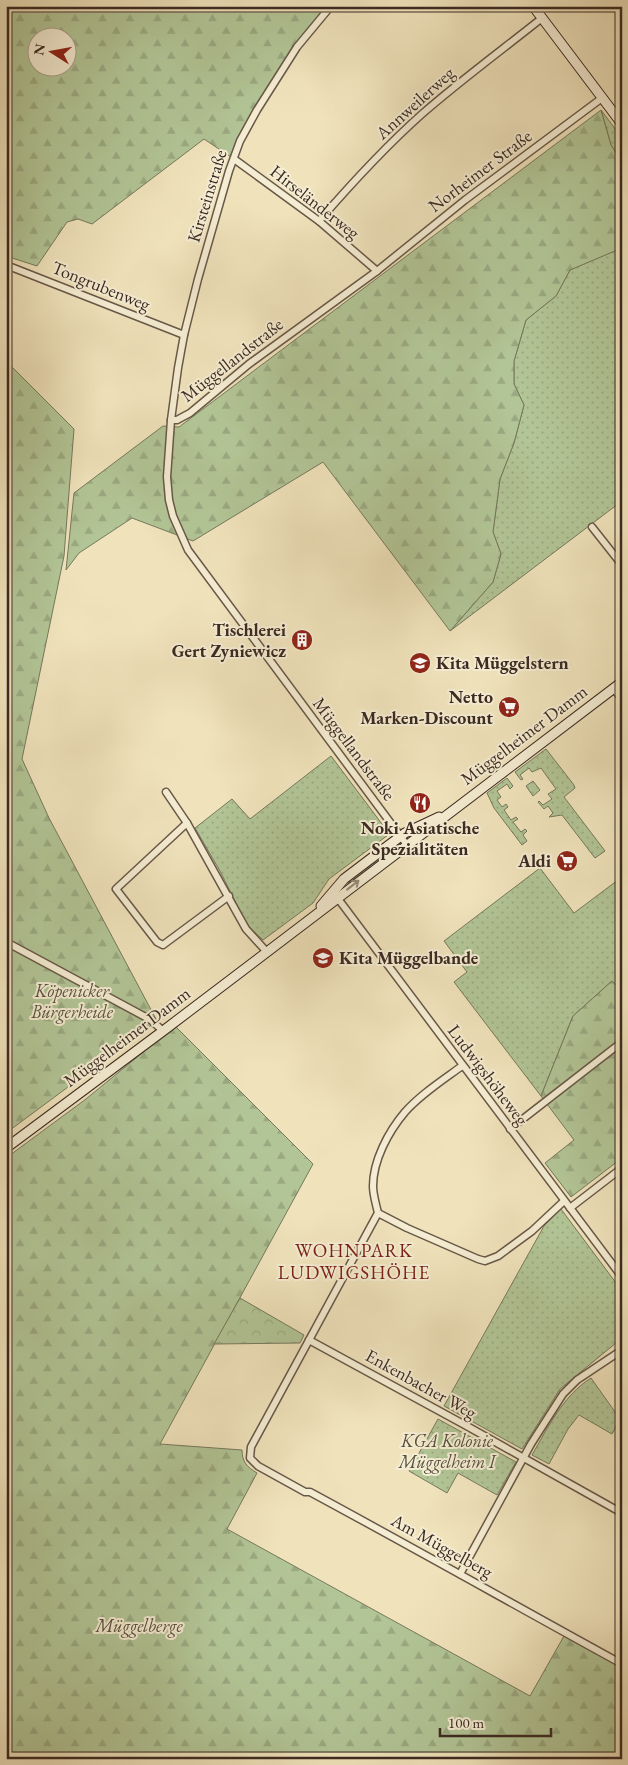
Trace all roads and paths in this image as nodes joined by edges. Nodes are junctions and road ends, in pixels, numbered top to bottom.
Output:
1 (331, 6) edge
2 (533, 6) edge
3 (542, 18) junction
4 (602, 98) junction
5 (622, 124) edge
6 (234, 158) junction
7 (319, 221) junction
8 (6, 265) edge
9 (377, 271) junction
10 (184, 335) junction
11 (171, 420) junction
12 (592, 527) dead end
13 (622, 565) edge
14 (622, 682) edge
15 (613, 688) junction
16 (622, 699) edge
17 (166, 792) dead end
18 (446, 814) junction
19 (187, 823) junction
20 (401, 836) junction
21 (407, 845) junction
22 (334, 895) junction
23 (229, 896) junction
24 (6, 942) edge
25 (266, 951) junction
26 (163, 1031) junction
27 (622, 1042) edge
28 (462, 1066) junction
29 (510, 1129) junction
30 (6, 1148) edge
31 (622, 1168) edge
32 (564, 1201) junction
33 (570, 1208) junction
34 (378, 1213) junction
35 (622, 1277) edge
36 (309, 1340) junction
37 (622, 1350) edge
38 (524, 1458) junction
39 (622, 1513) edge
40 (460, 1574) junction
41 (622, 1664) edge

1 - 6 street, Kirsteinstraße
2 - 3 main road
3 - 4 main road
3 - 7 street, Annweilerweg
4 - 5 main road
4 - 9 street, Norheimer Straße
6 - 7 street, Hirseländerweg
6 - 10 street, Kirsteinstraße
7 - 9 street, Hirseländerweg
8 - 10 street, Tongrubenweg
9 - 11 street, Müggellandstraße
10 - 11 street, Kirsteinstraße
11 - 20 street, Müggellandstraße
12 - 13 street
14 - 15 main road, Müggelheimer Damm
15 - 16 street
15 - 18 main road, Müggelheimer Damm
17 - 19 street
18 - 20 main road, Müggelheimer Damm
18 - 21 main road, Müggelheimer Damm
19 - 23 street
19 - 23 street
20 - 21 street, Müggellandstraße
20 - 22 main road, Müggelheimer Damm
22 -> 21 main road, Müggelheimer Damm
22 - 25 main road, Müggelheimer Damm
22 - 28 street, Ludwigshöheweg
23 - 25 street
24 - 26 street
25 - 26 main road, Müggelheimer Damm
26 - 30 main road, Müggelheimer Damm
27 - 29 street
28 - 29 street, Ludwigshöheweg
28 - 34 street
29 - 32 street, Ludwigshöheweg
31 - 33 street
32 - 33 street, Ludwigshöheweg
32 - 34 street
33 - 35 street, Ludwigshöheweg
34 - 36 street
36 - 38 street, Enkenbacher Weg
36 - 40 street, Am Müggelberg
37 - 38 street
38 - 39 street, Enkenbacher Weg
38 - 40 street
40 - 41 street, Am Müggelberg

